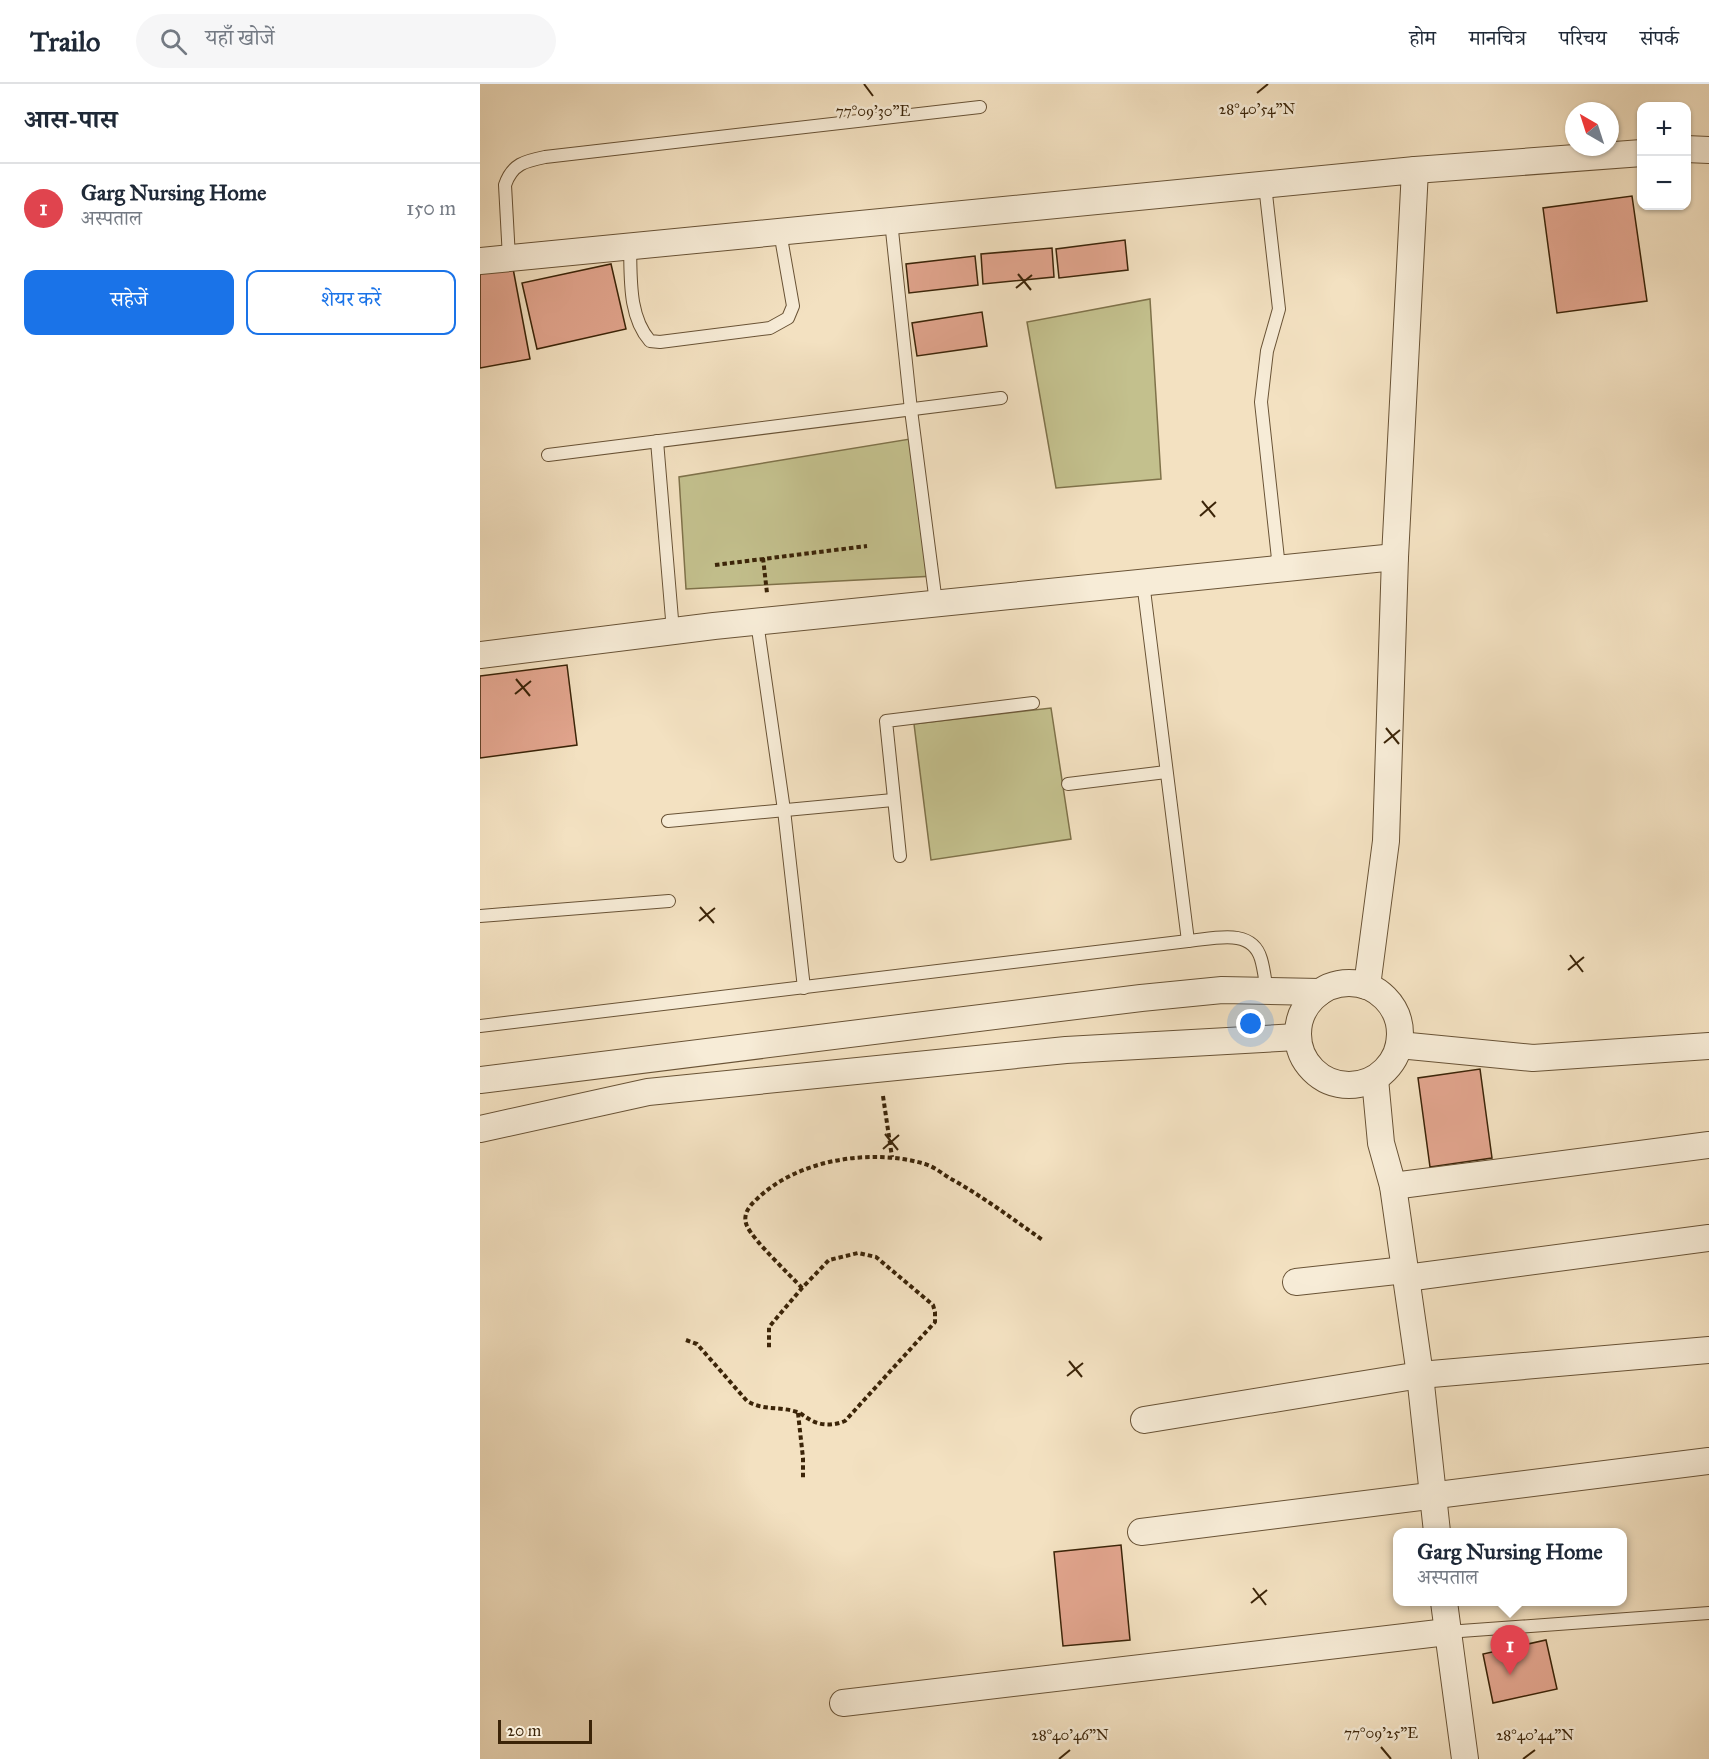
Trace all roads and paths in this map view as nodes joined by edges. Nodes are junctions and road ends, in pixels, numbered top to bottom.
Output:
1 (980, 107) dead end
2 (1691, 150) edge
3 (1709, 150) edge
4 (1637, 153) edge
5 (1415, 170) junction
6 (1265, 185) junction
7 (891, 221) junction
8 (780, 232) junction
9 (630, 246) junction
10 (510, 258) junction
11 (480, 261) edge
12 (1001, 398) dead end
13 (911, 410) junction
14 (657, 441) junction
15 (548, 455) dead end
16 (867, 546) dead end
17 (1395, 556) junction
18 (715, 565) dead end
19 (1279, 568) junction
20 (1143, 582) junction
21 (936, 603) junction
22 (757, 622) junction
23 (673, 631) junction
24 (480, 655) edge
25 (1033, 703) dead end
26 (1166, 772) junction
27 (1068, 784) dead end
28 (893, 800) junction
29 (784, 810) junction
30 (668, 821) dead end
31 (900, 856) dead end
32 (669, 901) dead end
33 (480, 916) edge
34 (1188, 941) junction
35 (1367, 986) junction
36 (804, 988) junction
37 (1267, 991) junction
38 (1320, 992) junction
39 (480, 1026) edge
40 (1297, 1036) junction
41 (1399, 1045) junction
42 (1709, 1046) edge
43 (878, 1069) junction
44 (1376, 1079) junction
45 (480, 1080) edge
46 (480, 1129) edge
47 (1709, 1145) edge
48 (892, 1157) junction
49 (1393, 1186) junction
50 (1709, 1238) edge
51 (1044, 1241) dead end
52 (1406, 1274) junction
53 (1296, 1282) dead end
54 (802, 1288) junction
55 (686, 1340) dead end
56 (769, 1349) dead end
57 (1709, 1350) edge
58 (1420, 1375) junction
59 (798, 1412) junction
60 (1144, 1420) dead end
61 (1709, 1461) edge
62 (803, 1479) dead end
63 (1433, 1496) junction
64 (1436, 1528) edge
65 (1141, 1532) dead end
66 (1444, 1606) edge
67 (1709, 1613) edge
68 (1447, 1632) junction
69 (843, 1703) dead end
70 (1465, 1759) edge

1 - 10 lane
2 - 3 street
4 - 5 street
5 - 6 street
5 - 17 street
6 - 7 street
6 - 19 lane
7 - 8 street
7 - 13 lane
8 - 9 street
8 - 9 lane
9 - 10 street
10 - 11 street
12 - 13 lane
13 - 14 lane
13 - 21 lane
14 - 15 lane
14 - 23 lane
16 - 18 path
17 - 19 street
17 - 35 street
19 - 20 street
20 - 21 street
20 - 26 lane
21 - 22 street
22 - 23 street
22 - 29 lane
23 - 24 street
25 - 28 lane
26 - 27 lane
26 - 34 lane
28 - 29 lane
28 - 31 lane
29 - 30 lane
29 - 36 lane
32 - 33 lane
34 - 36 lane
34 - 37 lane
35 - 38 street
35 - 41 street
36 - 39 lane
37 - 38 street
37 - 45 street
38 - 40 street
40 - 43 street
40 - 44 street
41 - 42 street
41 - 44 street
43 - 46 street
43 - 48 path
44 - 49 street
47 - 49 street
48 - 51 path
48 - 54 path
49 - 52 street
50 - 52 street
52 - 53 street
52 - 58 street
54 - 56 path
54 - 59 path
55 - 59 path
57 - 58 street
58 - 60 street
58 - 63 street
59 - 62 path
61 - 63 street
63 - 64 street
63 - 65 street
66 - 68 street
67 - 68 lane
68 - 69 street
68 - 70 street

